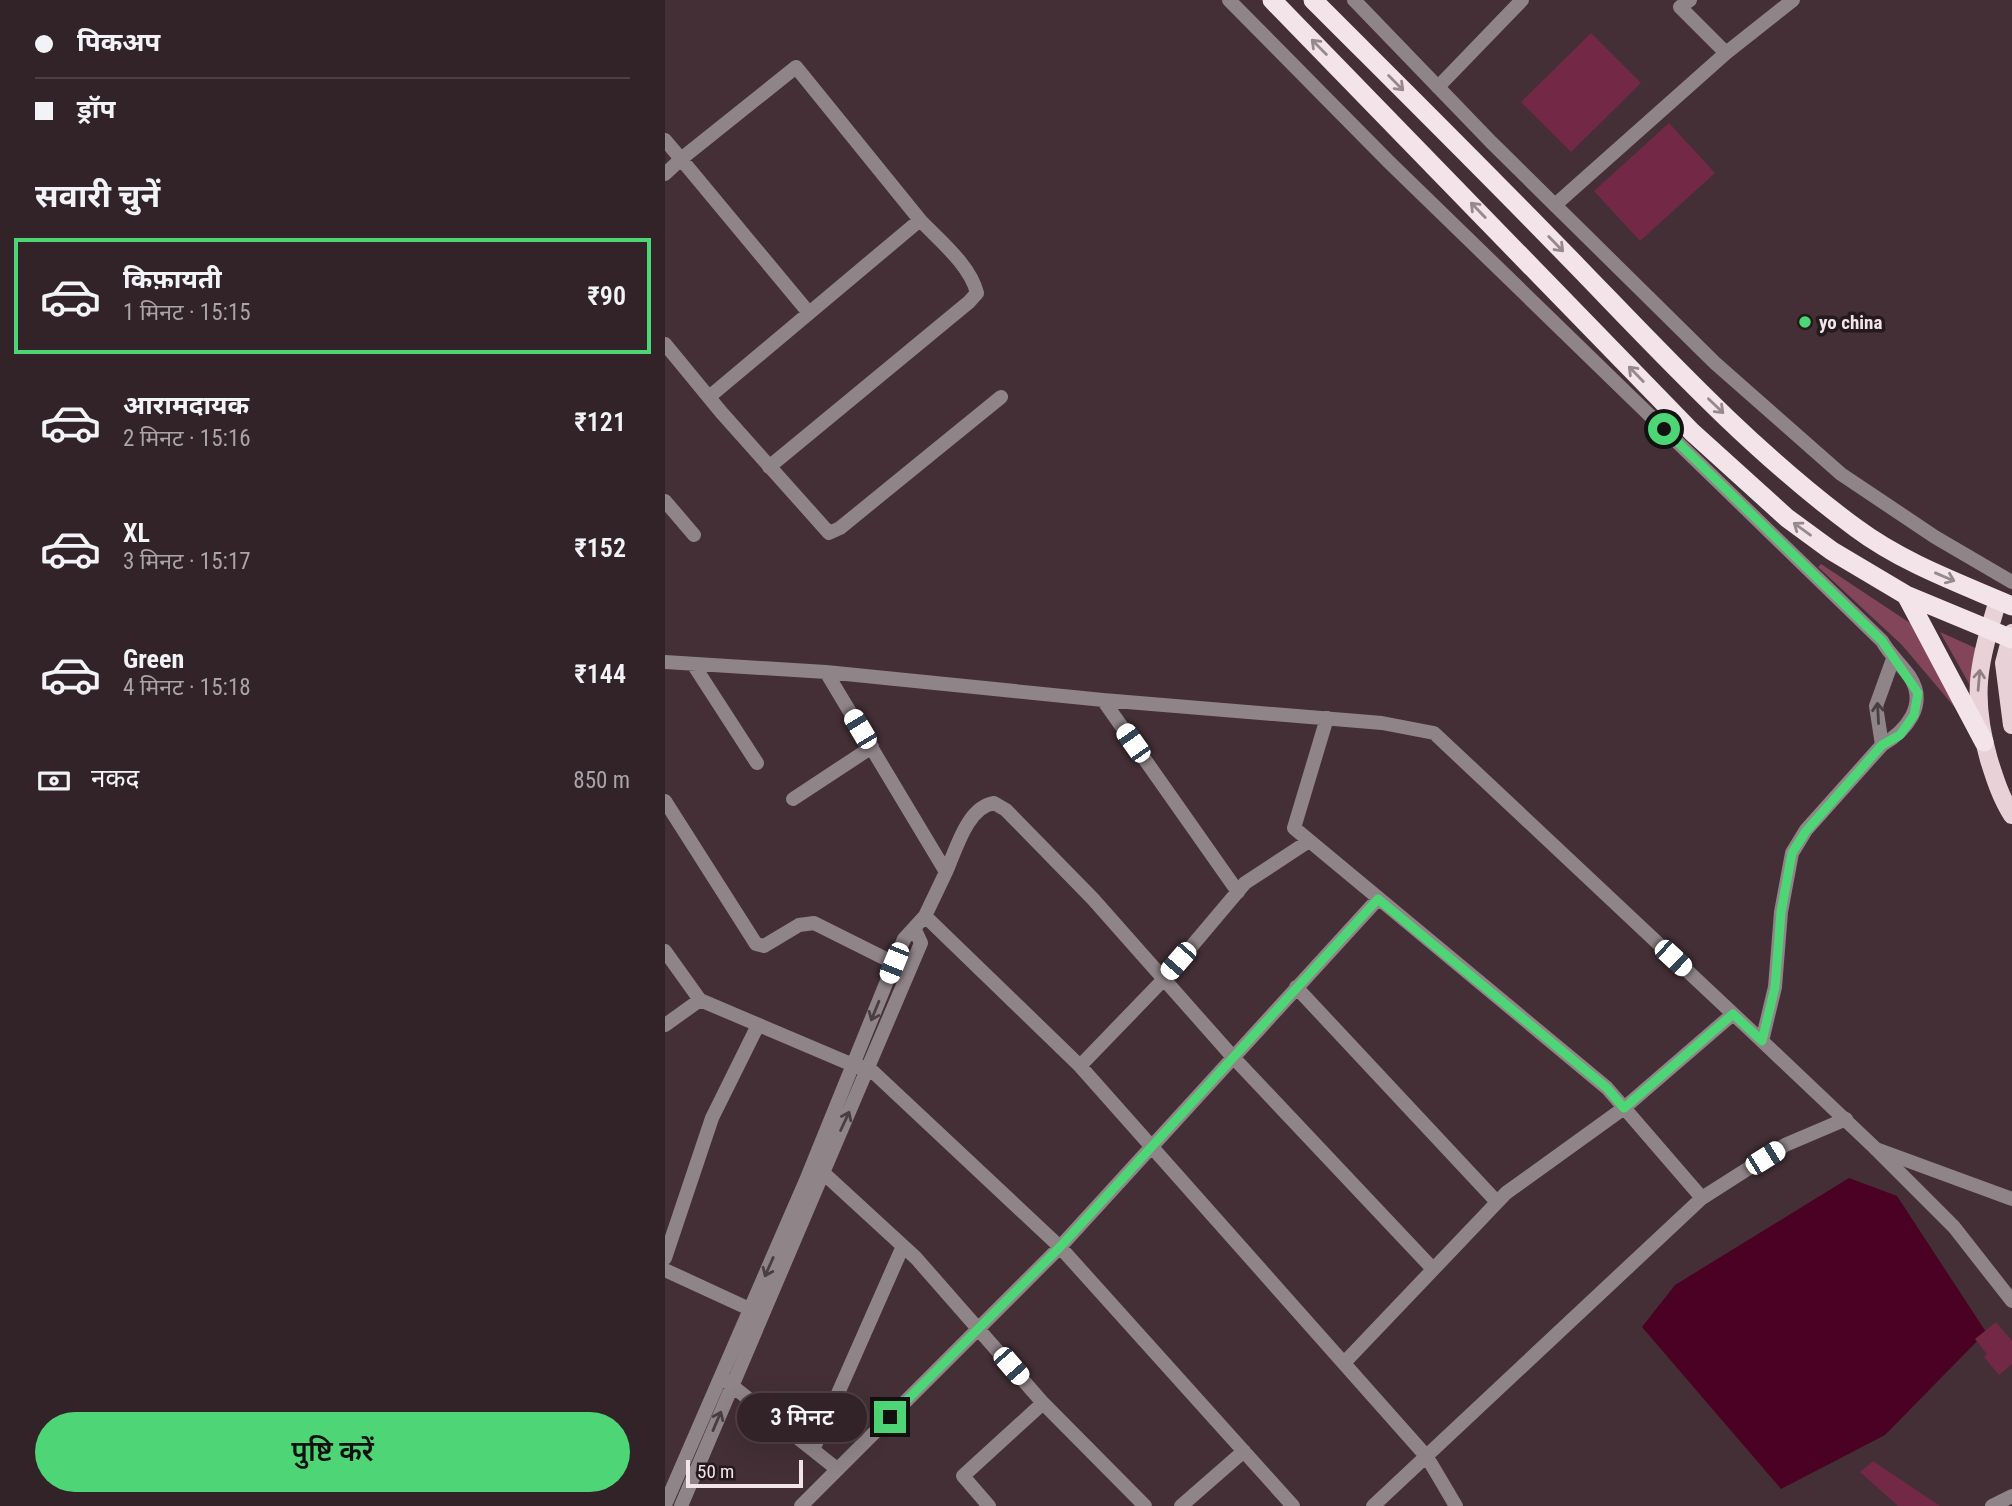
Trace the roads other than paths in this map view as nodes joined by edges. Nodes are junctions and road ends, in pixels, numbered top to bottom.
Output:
1 (1229, 0) edge
2 (1272, 0) edge
3 (1313, 0) edge
4 (1354, 0) edge
5 (1522, 0) edge
6 (1690, 0) edge
7 (1793, 0) edge
8 (1726, 52) junction
9 (1438, 87) junction
10 (665, 140) edge
11 (681, 159) junction
12 (665, 174) edge
13 (1555, 205) junction
14 (921, 220) junction
15 (809, 313) junction
16 (665, 344) edge
17 (709, 397) junction
18 (1001, 397) dead end
19 (769, 467) junction
20 (665, 501) edge
21 (694, 535) dead end
22 (2012, 582) edge
23 (1906, 595) junction
24 (2005, 603) edge
25 (1989, 631) junction
26 (2011, 637) edge
27 (1893, 659) junction
28 (665, 662) edge
29 (693, 664) junction
30 (827, 672) junction
31 (1103, 700) junction
32 (1327, 718) junction
33 (2012, 725) edge
34 (1984, 742) junction
35 (1882, 745) junction
36 (871, 747) junction
37 (757, 763) dead end
38 (793, 799) dead end
39 (665, 802) edge
40 (2012, 815) edge
41 (1309, 841) junction
42 (946, 872) junction
43 (1238, 892) junction
44 (1378, 899) junction
45 (925, 916) junction
46 (915, 930) junction
47 (665, 951) edge
48 (894, 963) junction
49 (1164, 979) junction
50 (1296, 987) junction
51 (700, 1000) junction
52 (1733, 1014) junction
53 (758, 1025) junction
54 (665, 1026) edge
55 (1762, 1041) junction
56 (1232, 1056) junction
57 (853, 1065) junction
58 (1080, 1066) junction
59 (869, 1068) junction
60 (1624, 1108) junction
61 (1846, 1119) junction
62 (1152, 1147) junction
63 (1875, 1149) junction
64 (818, 1168) junction
65 (1702, 1198) junction
66 (2012, 1199) edge
67 (1497, 1202) junction
68 (903, 1246) junction
69 (1060, 1247) junction
70 (665, 1258) edge
71 (1433, 1269) junction
72 (665, 1270) edge
73 (2012, 1301) edge
74 (756, 1312) junction
75 (978, 1329) junction
76 (1344, 1363) junction
77 (727, 1381) junction
78 (1043, 1403) junction
79 (813, 1450) junction
80 (1244, 1451) junction
81 (1427, 1457) junction
82 (837, 1469) junction
83 (2012, 1496) edge
84 (665, 1505) edge
85 (681, 1506) edge
86 (801, 1506) edge
87 (989, 1506) edge
88 (1145, 1506) edge
89 (1181, 1506) edge
90 (1293, 1506) edge
91 (1373, 1506) edge
92 (1457, 1506) edge
93 (1992, 1506) edge

1 - 27 street
23 -> 2 highway
3 -> 24 highway
4 - 9 street
5 - 9 street
6 - 8 street
7 - 8 street
8 - 13 street
9 - 13 street
10 - 11 street
11 - 12 street
11 - 14 street
11 - 15 street
13 - 22 street
14 - 15 street
14 - 19 street
15 - 17 street
16 - 17 street
17 - 19 street
18 - 19 street
20 - 21 street
23 - 25 highway
23 - 34 highway
24 - 25 main road
25 - 26 highway
34 -> 25 main road
26 - 33 main road
35 -> 27 street
27 - 35 street
28 - 29 street
29 - 30 street
29 - 37 street
30 - 31 street
30 - 36 street
31 - 32 street
31 - 43 street
32 - 41 street
32 - 52 street
34 - 40 main road
35 - 55 street
36 - 38 street
36 - 42 street
39 - 48 street
41 - 43 street
41 - 44 street
42 - 45 street
42 - 49 street
43 - 49 street
44 - 50 street
44 - 60 street
45 - 46 street
45 - 58 street
46 - 48 street
46 - 59 street
47 - 51 street
48 -> 57 street
49 - 56 street
49 - 58 street
50 - 56 street
50 - 67 street
51 - 53 street
51 - 54 street
52 - 55 street
52 - 60 street
53 - 57 street
53 - 70 street
55 - 61 street
56 - 62 street
56 - 71 street
57 - 59 street
57 - 64 street
58 - 62 street
64 -> 59 street
59 - 69 street
60 - 65 street
60 - 67 street
61 - 63 street
61 - 65 street
62 - 69 street
62 - 76 street
63 - 66 street
63 - 73 street
64 - 68 street
64 - 74 street
65 - 81 street
67 - 71 street
68 - 75 street
68 - 79 street
69 - 75 street
69 - 80 street
71 - 76 street
72 - 74 street
74 - 77 street
75 - 78 street
75 - 82 street
76 - 81 street
77 - 79 street
77 - 84 street
85 -> 77 street
78 - 87 street
78 - 88 street
79 - 82 street
80 - 89 street
80 - 90 street
81 - 91 street
81 - 92 street
82 - 86 street
83 - 93 street

